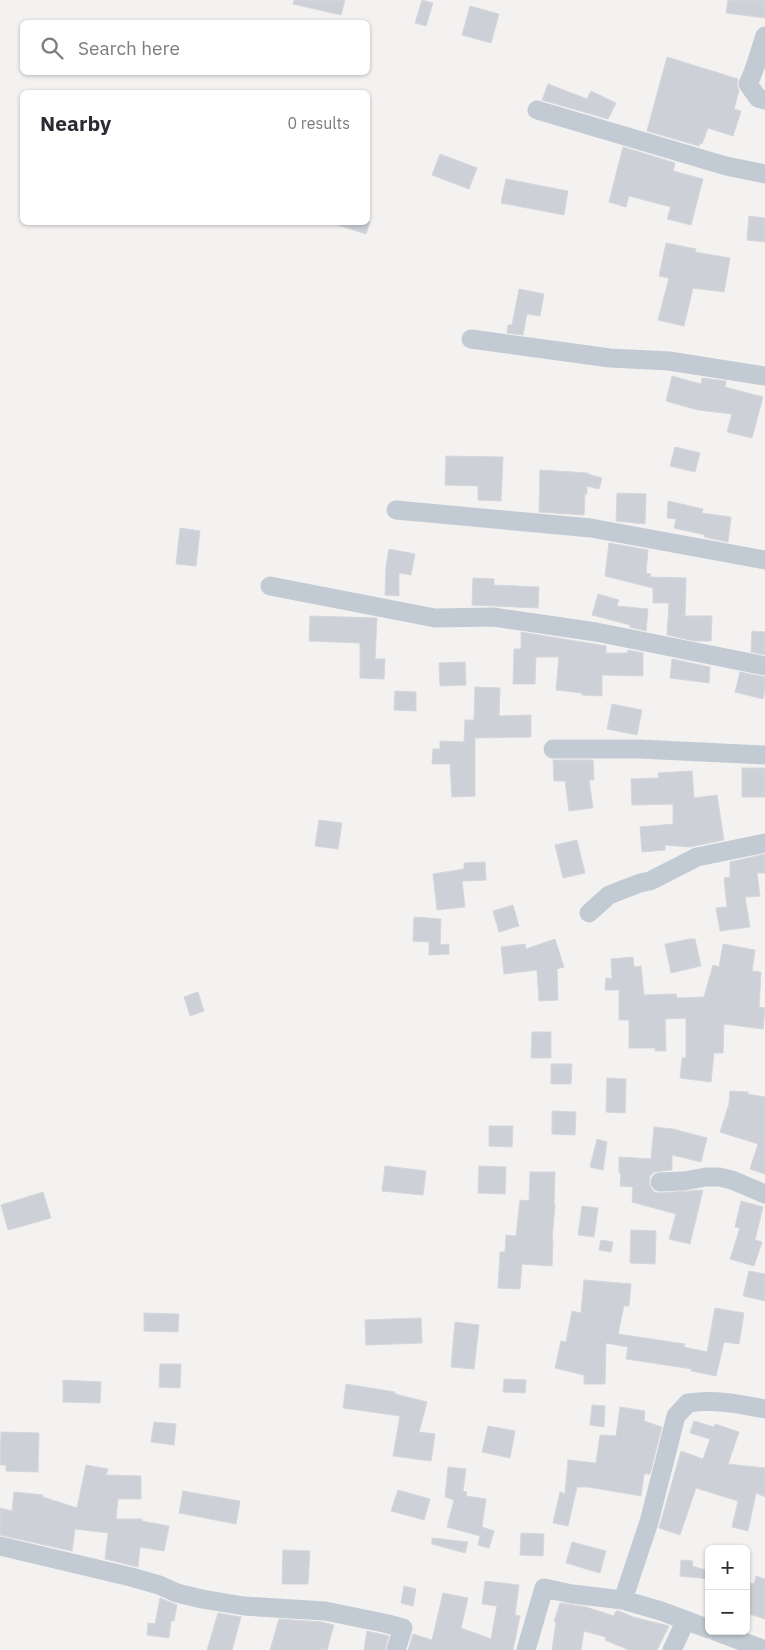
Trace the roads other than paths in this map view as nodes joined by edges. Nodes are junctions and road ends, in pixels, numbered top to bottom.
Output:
1 (765, 36) edge
2 (765, 100) edge
3 (536, 110) dead end
4 (765, 174) edge
5 (471, 339) dead end
6 (765, 376) edge
7 (396, 510) dead end
8 (765, 560) edge
9 (270, 586) dead end
10 (765, 666) edge
11 (553, 749) dead end
12 (765, 755) edge
13 (765, 843) edge
14 (589, 913) dead end
15 (660, 1182) dead end
16 (765, 1194) edge
17 (765, 1409) edge
18 (0, 1546) edge
19 (623, 1600) junction
20 (686, 1620) junction
21 (705, 1627) edge
22 (726, 1635) edge
23 (396, 1650) edge
24 (526, 1650) edge
25 (672, 1650) edge
26 (765, 1650) edge

1 - 2 street
3 - 4 street
5 - 6 street
7 - 8 street
9 - 10 street
11 - 12 street
13 - 14 street
15 - 16 street
17 - 19 street
18 - 23 street
19 - 20 street
19 - 24 street
20 - 21 street
20 - 25 street
22 - 26 street

